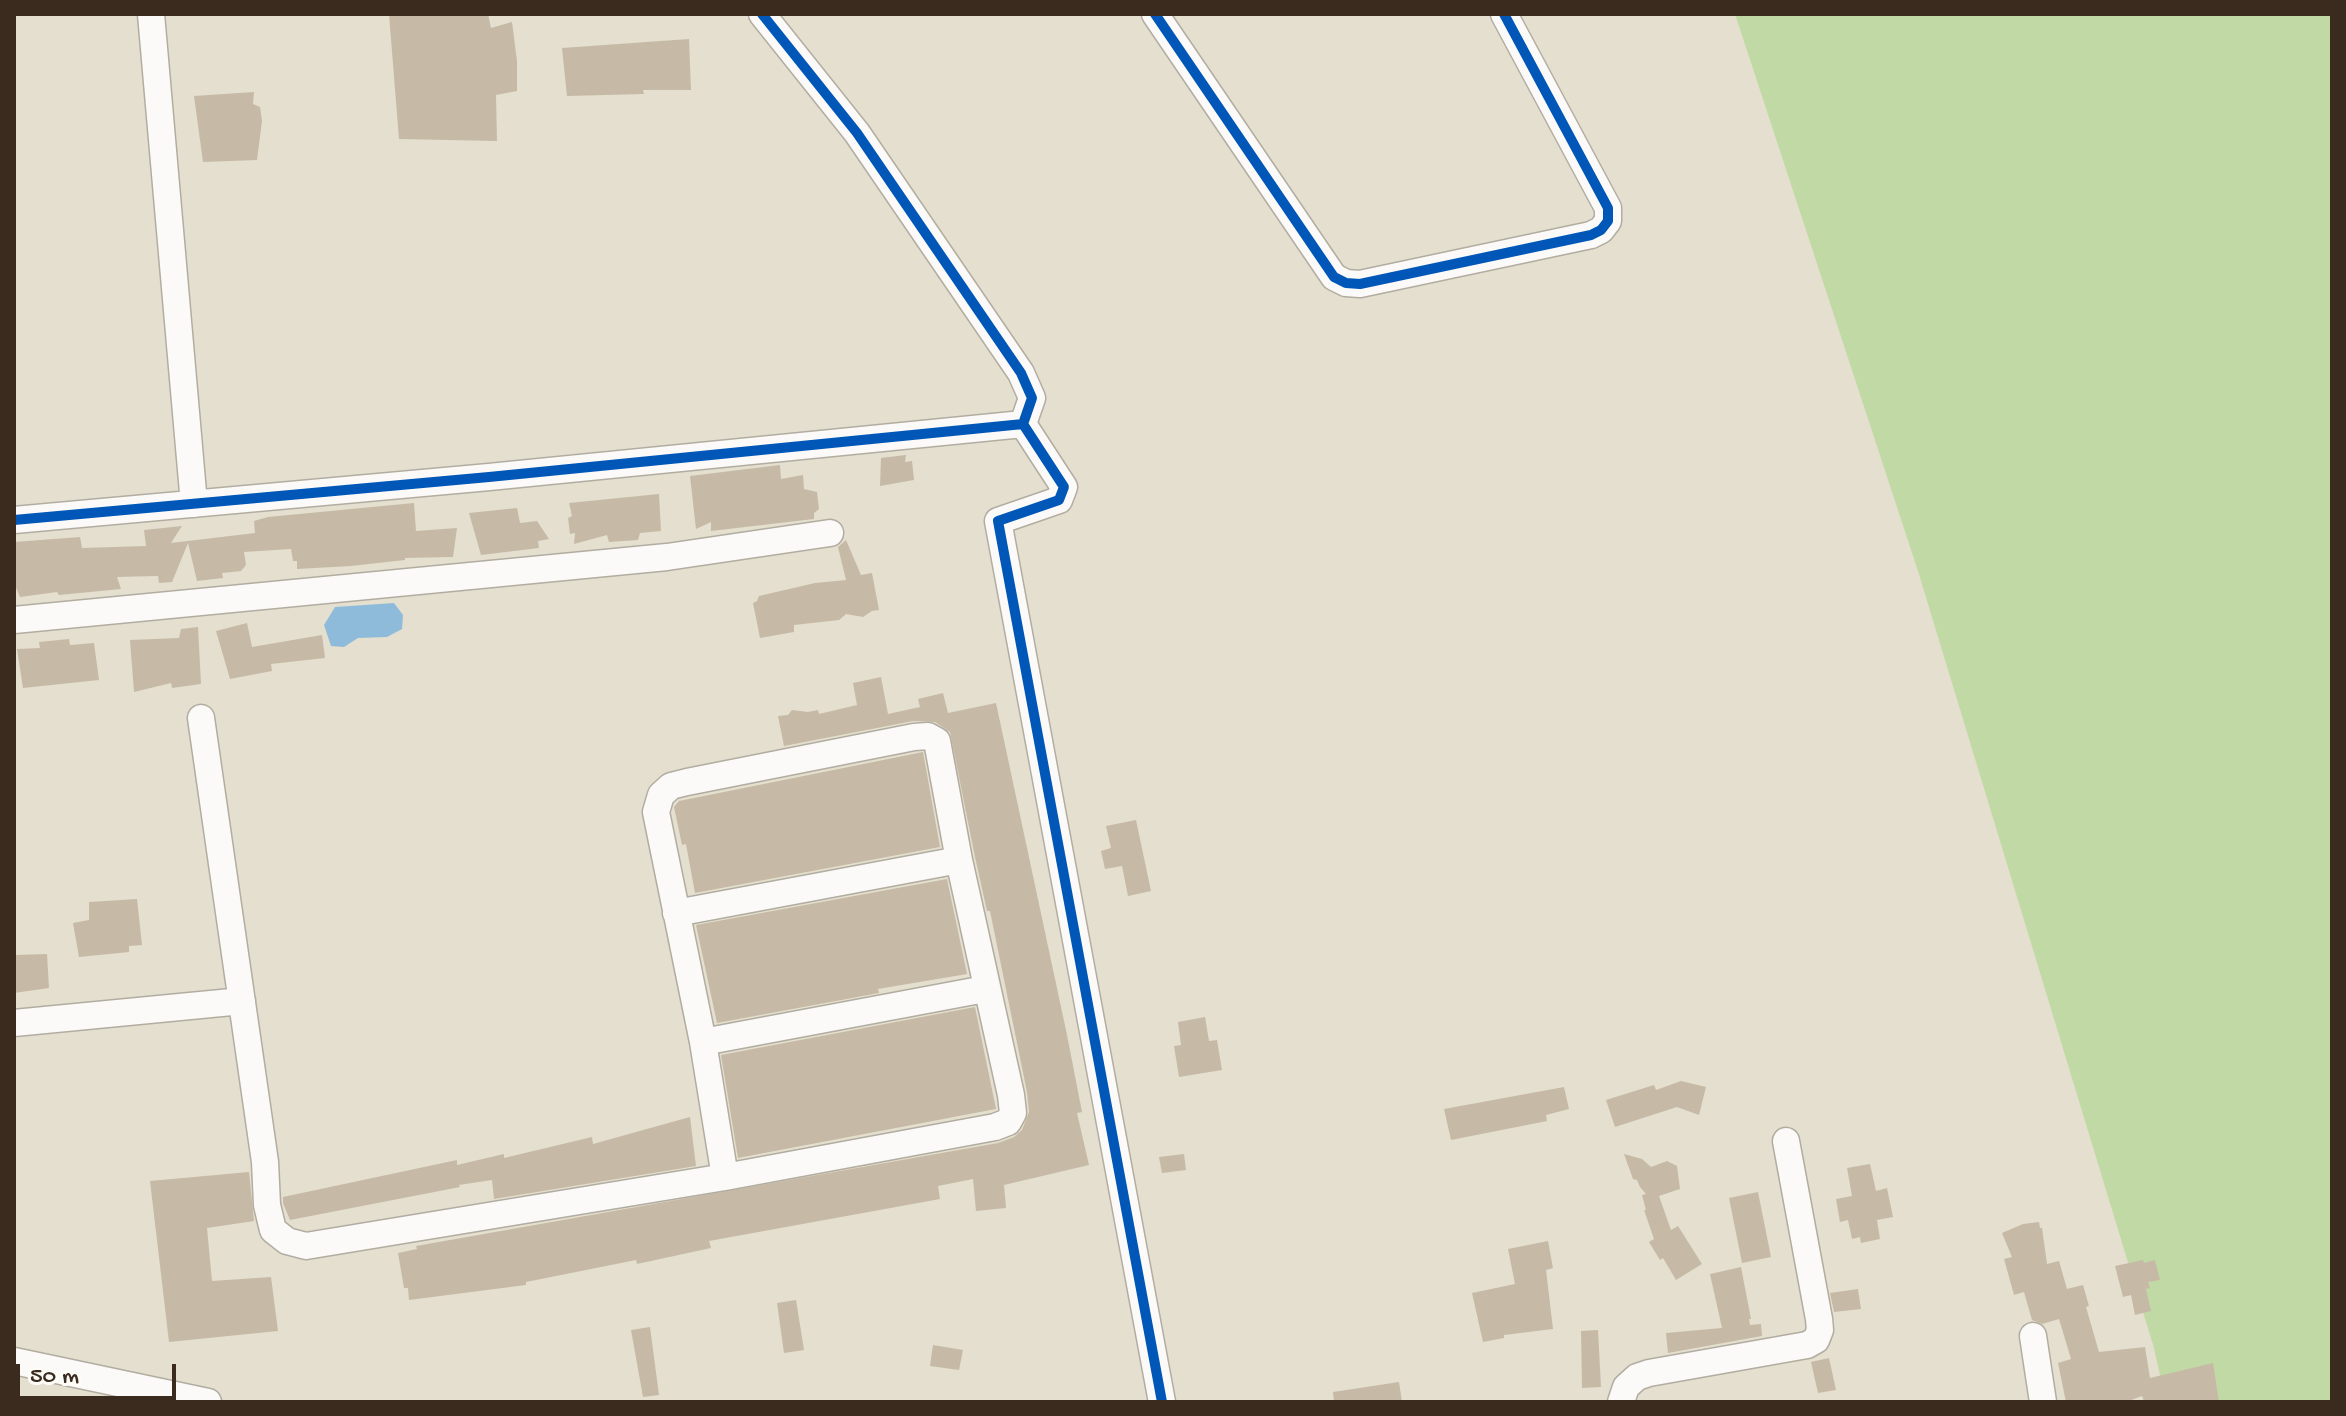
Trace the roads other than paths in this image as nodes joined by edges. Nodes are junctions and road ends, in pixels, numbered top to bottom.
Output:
1 (151, 14) edge
2 (762, 14) edge
3 (1155, 14) edge
4 (1504, 14) edge
5 (1023, 424) junction
6 (194, 504) junction
7 (14, 520) edge
8 (830, 533) dead end
9 (14, 620) edge
10 (201, 718) dead end
11 (959, 860) junction
12 (676, 913) junction
13 (985, 989) junction
14 (242, 1001) junction
15 (14, 1023) edge
16 (703, 1042) junction
17 (1786, 1141) dead end
18 (725, 1177) junction
19 (2033, 1336) dead end
20 (14, 1361) edge
21 (208, 1402) edge
22 (1162, 1402) edge
23 (1621, 1402) edge
24 (2043, 1402) edge

1 - 6 street
2 - 5 street
3 - 4 street
5 - 6 street
5 - 22 street
6 - 7 street
8 - 9 street
10 - 14 street
11 - 12 street
11 - 12 street
11 - 13 street
12 - 16 street
13 - 16 street
13 - 18 street
14 - 15 street
14 - 18 street
16 - 18 street
17 - 23 street
19 - 24 street
20 - 21 street

